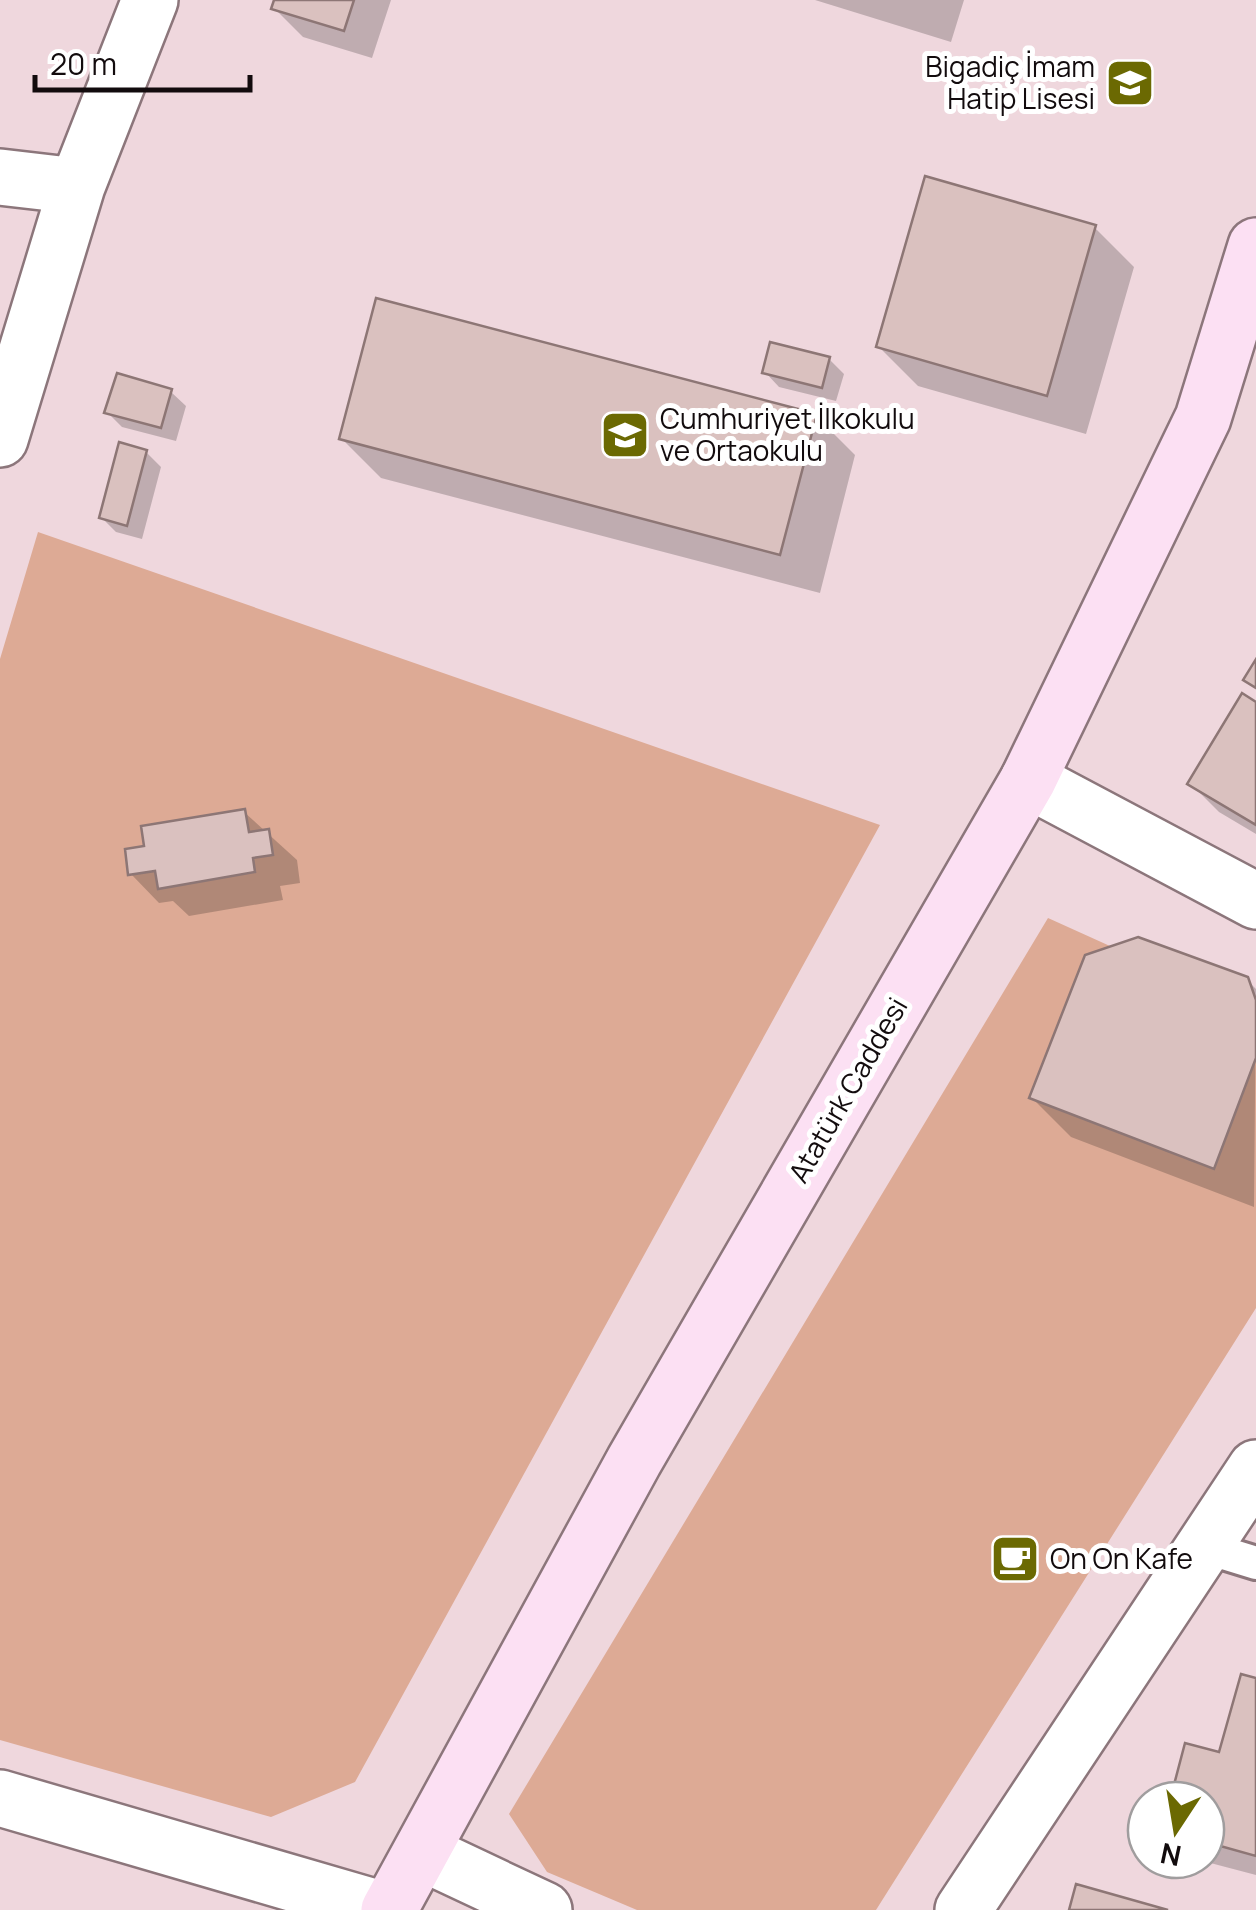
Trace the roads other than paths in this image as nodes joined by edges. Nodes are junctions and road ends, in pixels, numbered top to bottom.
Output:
1 (150, 0) edge
2 (0, 177) edge
3 (77, 186) junction
4 (1255, 255) edge
5 (0, 439) edge
6 (1028, 780) junction
7 (1256, 902) edge
8 (1256, 1468) edge
9 (1204, 1547) junction
10 (1256, 1563) edge
11 (0, 1798) edge
12 (423, 1853) junction
13 (387, 1910) edge
14 (544, 1910) edge
15 (963, 1910) edge

1 - 3 street
2 - 3 street
3 - 5 street
4 - 6 main road, Atatürk Caddesi
6 - 7 street
6 - 12 main road, Atatürk Caddesi
8 - 9 street
9 - 10 lane
9 - 15 street
11 - 13 street
12 - 13 main road, Atatürk Caddesi
12 - 14 street

